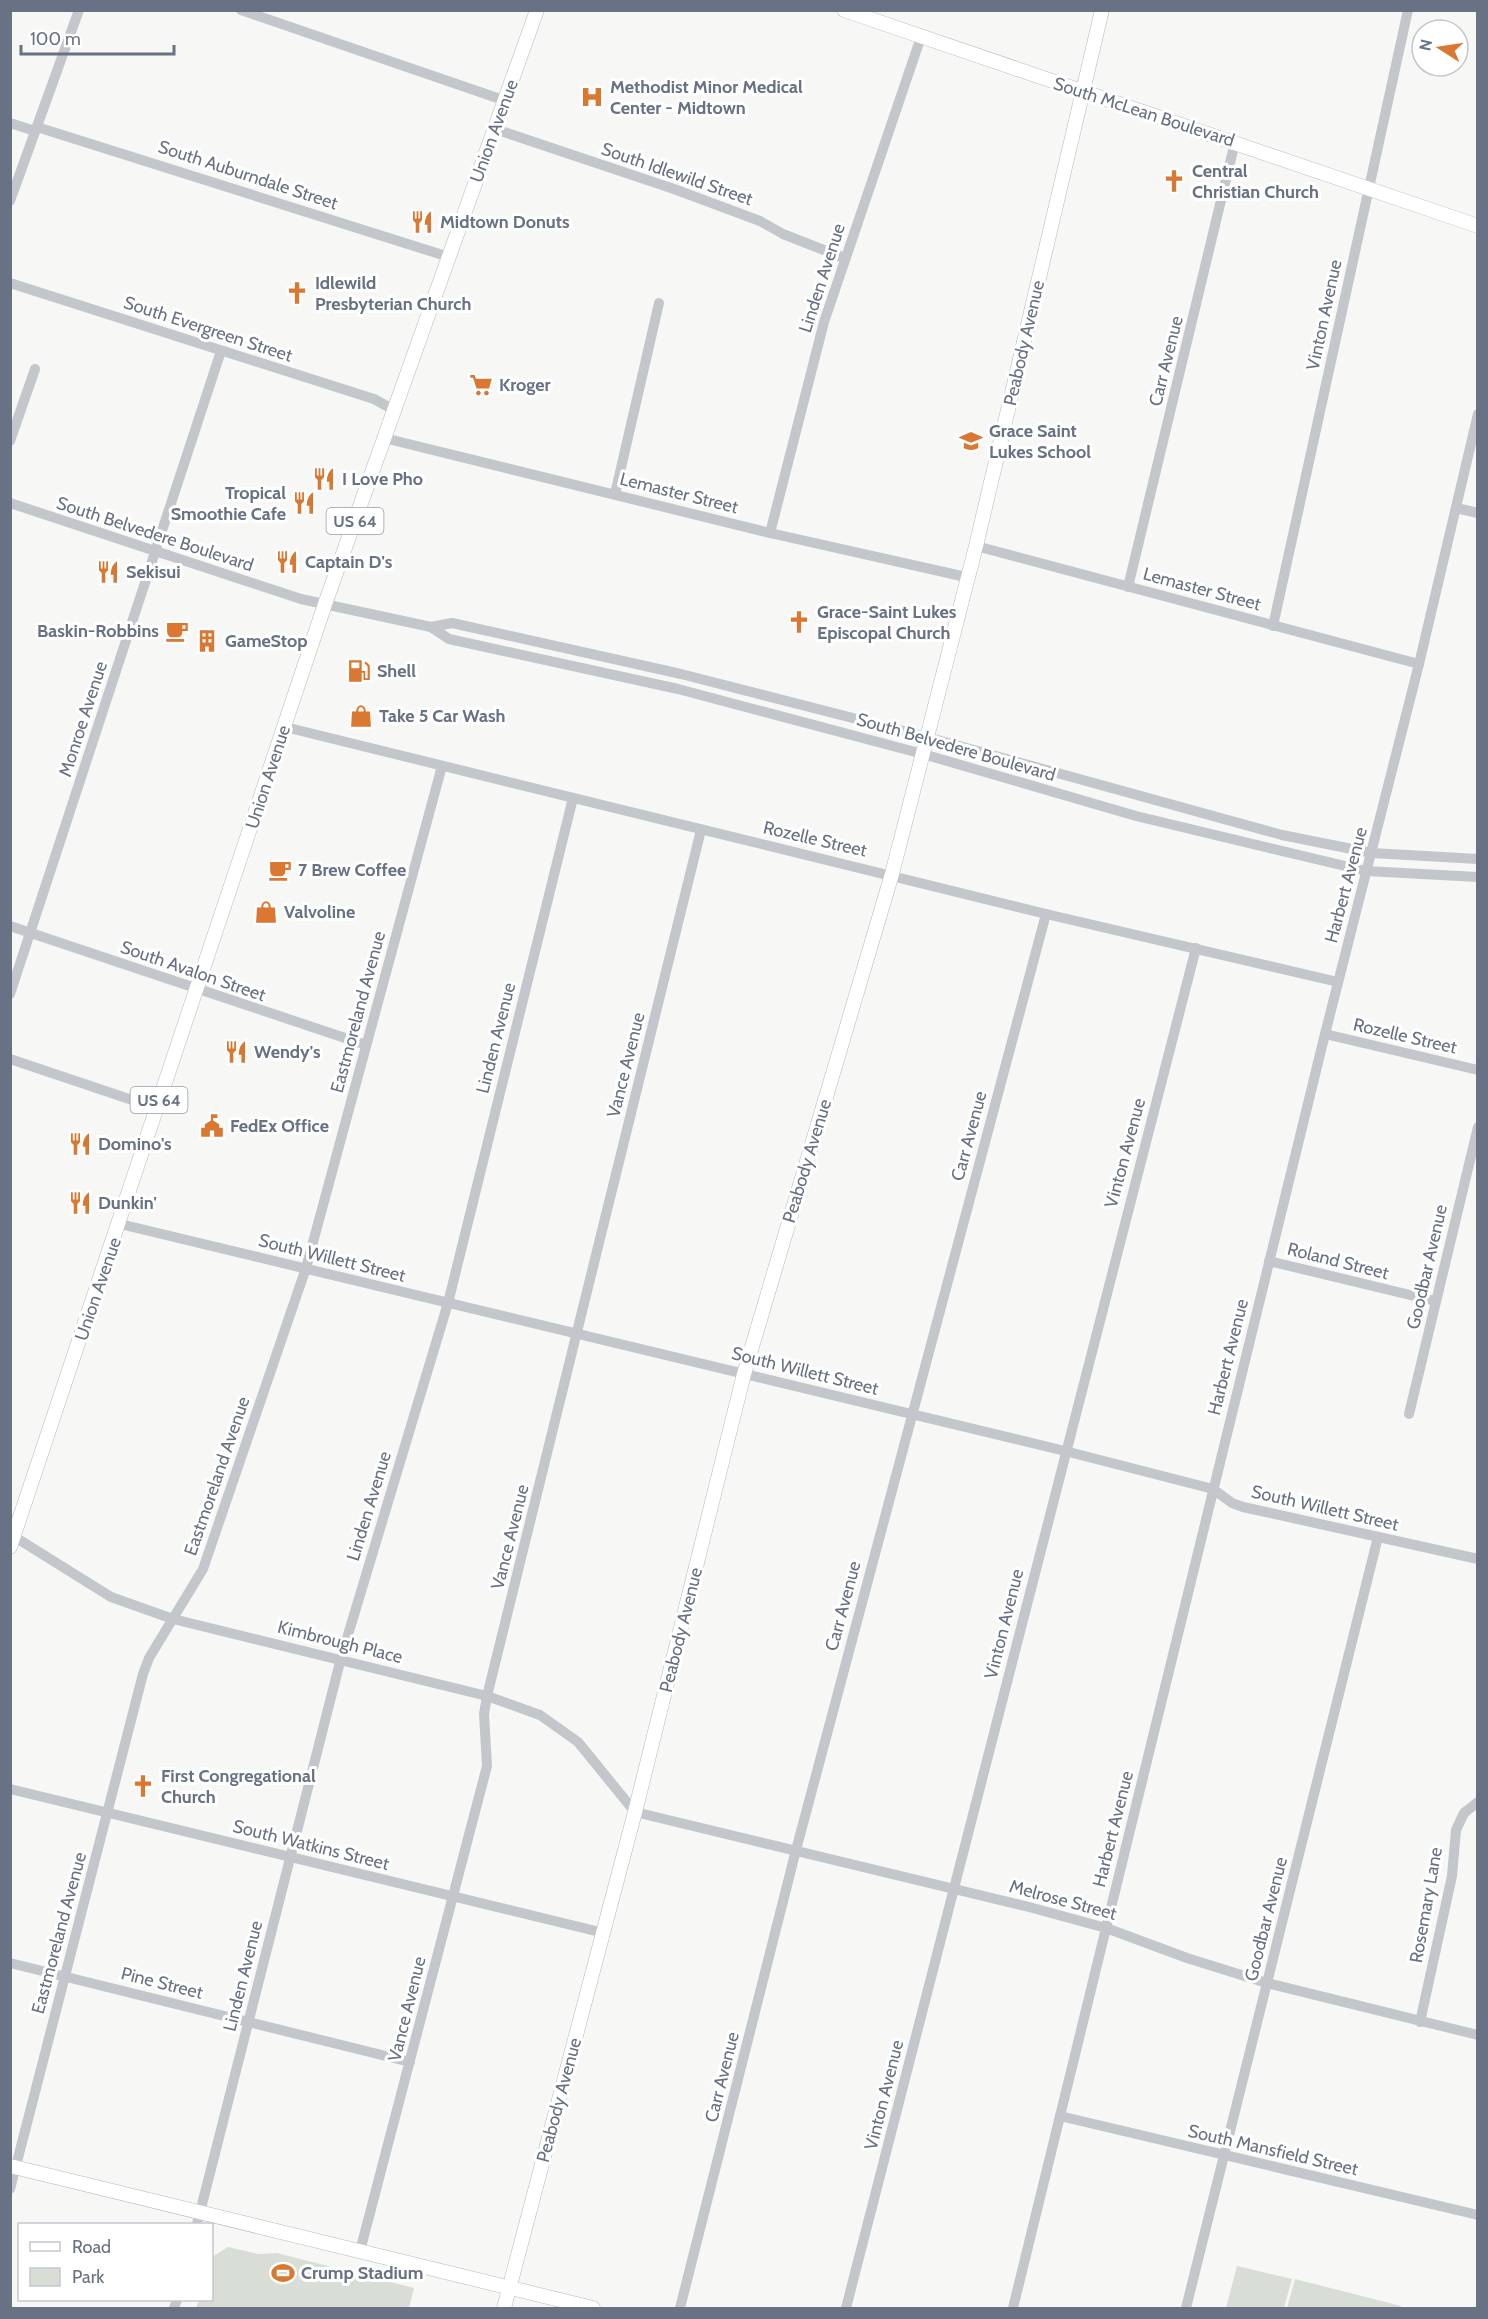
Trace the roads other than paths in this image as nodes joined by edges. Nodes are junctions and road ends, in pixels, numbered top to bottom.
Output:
1 (79, 10) edge
2 (241, 10) edge
3 (537, 10) edge
4 (844, 10) edge
5 (1102, 10) edge
6 (1408, 10) edge
7 (921, 37) junction
8 (1084, 92) junction
9 (506, 101) junction
10 (10, 123) edge
11 (36, 129) junction
12 (495, 129) junction
13 (1235, 142) junction
14 (1369, 188) junction
15 (10, 201) edge
16 (1478, 226) edge
17 (449, 257) junction
18 (844, 258) junction
19 (10, 283) edge
20 (659, 303) dead end
21 (221, 351) junction
22 (35, 369) dead end
23 (394, 410) junction
24 (1478, 414) edge
25 (384, 438) junction
26 (10, 441) edge
27 (615, 494) junction
28 (10, 503) edge
29 (1456, 508) junction
30 (1478, 513) edge
31 (770, 533) junction
32 (976, 546) junction
33 (155, 552) junction
34 (966, 577) junction
35 (1128, 587) junction
36 (325, 604) junction
37 (1273, 626) junction
38 (431, 627) junction
39 (1419, 664) junction
40 (285, 727) junction
41 (927, 737) junction
42 (923, 754) junction
43 (442, 766) junction
44 (1141, 796) junction
45 (573, 798) junction
46 (1136, 816) junction
47 (701, 830) junction
48 (1372, 853) junction
49 (1478, 859) edge
50 (1366, 871) junction
51 (892, 874) junction
52 (1478, 877) edge
53 (1046, 914) junction
54 (10, 926) edge
55 (31, 934) junction
56 (1196, 948) junction
57 (1338, 982) junction
58 (197, 991) junction
59 (10, 994) edge
60 (1325, 1034) junction
61 (366, 1045) junction
62 (10, 1059) edge
63 (1478, 1070) edge
64 (156, 1108) junction
65 (1478, 1127) edge
66 (120, 1224) junction
67 (1269, 1261) junction
68 (306, 1268) junction
69 (1435, 1301) junction
70 (448, 1303) junction
71 (578, 1334) junction
72 (744, 1374) junction
73 (910, 1414) junction
74 (1409, 1414) dead end
75 (1065, 1451) junction
76 (1213, 1489) junction
77 (1378, 1537) junction
78 (12, 1539) edge
79 (1478, 1559) edge
80 (173, 1619) junction
81 (340, 1658) junction
82 (487, 1696) junction
83 (10, 1789) edge
84 (1478, 1802) edge
85 (635, 1812) junction
86 (108, 1813) junction
87 (796, 1850) junction
88 (291, 1857) junction
89 (954, 1888) junction
90 (453, 1897) junction
91 (1106, 1928) junction
92 (604, 1933) junction
93 (10, 1963) edge
94 (65, 1977) junction
95 (1267, 1983) junction
96 (249, 2021) junction
97 (1420, 2022) junction
98 (1478, 2035) edge
99 (410, 2062) junction
100 (1060, 2116) junction
101 (1224, 2156) junction
102 (13, 2166) edge
103 (10, 2189) edge
104 (1478, 2215) edge
105 (198, 2219) edge
106 (360, 2251) junction
107 (509, 2287) junction
108 (504, 2308) edge
109 (593, 2308) edge
110 (681, 2308) edge
111 (846, 2308) edge
112 (1013, 2308) edge
113 (1186, 2308) edge

1 - 11 street
2 - 9 street
3 - 9 main road, Union Avenue / US 64
4 - 7 main road, South McLean Boulevard
5 - 8 main road, Peabody Avenue
6 - 14 street, Vinton Avenue
7 - 8 main road, South McLean Boulevard
7 - 18 street, Linden Avenue
8 - 13 main road, South McLean Boulevard
8 - 32 main road, Peabody Avenue
9 - 12 main road, Union Avenue / US 64
10 - 11 street, South Auburndale Street
11 - 15 street
11 - 17 street, South Auburndale Street
12 - 17 main road, Union Avenue / US 64
12 - 18 street, South Idlewild Street
13 - 14 main road, South McLean Boulevard
13 - 35 street, Carr Avenue
14 - 16 main road, South McLean Boulevard
14 - 37 street, Vinton Avenue
17 - 23 main road, Union Avenue / US 64
18 - 31 street, Linden Avenue
19 - 21 street, South Evergreen Street
20 - 27 street
21 - 23 street, South Evergreen Street
21 - 33 street, Monroe Avenue
22 - 26 street
23 - 25 main road, Union Avenue / US 64
24 - 29 street, Harbert Avenue
25 - 27 street, Lemaster Street
25 - 36 main road, Union Avenue / US 64
27 - 31 street, Lemaster Street
28 - 33 street, South Belvedere Boulevard
29 - 30 street
29 - 39 street, Harbert Avenue
31 - 34 street, Lemaster Street
32 - 34 main road, Peabody Avenue
32 - 35 street, Lemaster Street
33 - 36 street, South Belvedere Boulevard
33 - 55 street, Monroe Avenue
34 - 41 main road, Peabody Avenue
35 - 37 street, Lemaster Street
36 - 38 street, South Belvedere Boulevard
36 - 40 main road, Union Avenue / US 64
37 - 39 street, Lemaster Street
38 - 41 street, South Belvedere Boulevard
38 - 42 street, South Belvedere Boulevard
39 - 48 street, Harbert Avenue
40 - 43 street, Rozelle Street
40 - 58 main road, Union Avenue / US 64
41 - 42 main road, Peabody Avenue
41 - 44 street, South Belvedere Boulevard
42 - 46 street, South Belvedere Boulevard
42 - 51 main road, Peabody Avenue
43 - 45 street, Rozelle Street
43 - 61 street, Eastmoreland Avenue
44 - 46 street
44 - 48 street, South Belvedere Boulevard
45 - 47 street, Rozelle Street
45 - 70 street, Linden Avenue
46 - 50 street, South Belvedere Boulevard
47 - 51 street, Rozelle Street
47 - 71 street, Vance Avenue
48 - 49 street, South Belvedere Boulevard
48 - 50 street, Harbert Avenue
50 - 52 street, South Belvedere Boulevard
50 - 57 street, Harbert Avenue
51 - 53 street, Rozelle Street
51 - 72 main road, Peabody Avenue
53 - 56 street, Rozelle Street
53 - 73 street, Carr Avenue
54 - 55 street, South Avalon Street
55 - 58 street, South Avalon Street
55 - 59 street, Monroe Avenue
56 - 57 street, Rozelle Street
56 - 75 street, Vinton Avenue
57 - 60 street, Harbert Avenue
58 - 61 street, South Avalon Street
58 - 64 main road, Union Avenue / US 64
60 - 63 street, Rozelle Street
60 - 67 street, Harbert Avenue
61 - 68 street, Eastmoreland Avenue
62 - 64 street
64 - 66 main road, Union Avenue / US 64
65 - 69 street, Goodbar Avenue
66 - 68 street, South Willett Street
66 - 78 main road, Union Avenue / US 64
67 - 69 street, Roland Street
67 - 76 street, Harbert Avenue
68 - 70 street, South Willett Street
68 - 80 street, Eastmoreland Avenue
69 - 74 street, Goodbar Avenue
70 - 71 street, South Willett Street
70 - 81 street, Linden Avenue
71 - 72 street, South Willett Street
71 - 82 street, Vance Avenue
72 - 73 street, South Willett Street
72 - 85 main road, Peabody Avenue
73 - 75 street, South Willett Street
73 - 87 street, Carr Avenue
75 - 76 street, South Willett Street
75 - 89 street, Vinton Avenue
76 - 77 street, South Willett Street
76 - 91 street, Harbert Avenue
77 - 79 street, South Willett Street
77 - 95 street, Goodbar Avenue
78 - 80 street, Kimbrough Place
80 - 81 street, Kimbrough Place
80 - 86 street, Eastmoreland Avenue
81 - 82 street, Kimbrough Place
81 - 88 street, Linden Avenue
82 - 85 street, Kimbrough Place
82 - 90 street, Vance Avenue
83 - 86 street, South Watkins Street
84 - 97 street, Rosemary Lane
85 - 87 street, Melrose Street
85 - 92 main road, Peabody Avenue
86 - 88 street, South Watkins Street
86 - 94 street, Eastmoreland Avenue
87 - 89 street, Melrose Street
87 - 110 street, Carr Avenue
88 - 90 street, South Watkins Street
88 - 96 street, Linden Avenue
89 - 91 street, Melrose Street
89 - 111 street, Vinton Avenue
90 - 92 street, South Watkins Street
90 - 99 street, Vance Avenue
91 - 95 street, Melrose Street
91 - 100 street, Harbert Avenue
92 - 107 main road, Peabody Avenue
93 - 94 street, Pine Street
94 - 96 street, Pine Street
94 - 102 street, Eastmoreland Avenue
95 - 97 street, Melrose Street
95 - 101 street, Goodbar Avenue
96 - 99 street, Pine Street
96 - 105 street, Linden Avenue
97 - 98 street, Melrose Street
99 - 106 street, Vance Avenue
100 - 101 street, South Mansfield Street
100 - 112 street, Harbert Avenue
101 - 104 street, South Mansfield Street
101 - 113 street, Goodbar Avenue
102 - 103 street, Eastmoreland Avenue
102 - 105 main road
105 - 106 main road
106 - 107 main road
107 - 108 main road, Peabody Avenue
107 - 109 main road

